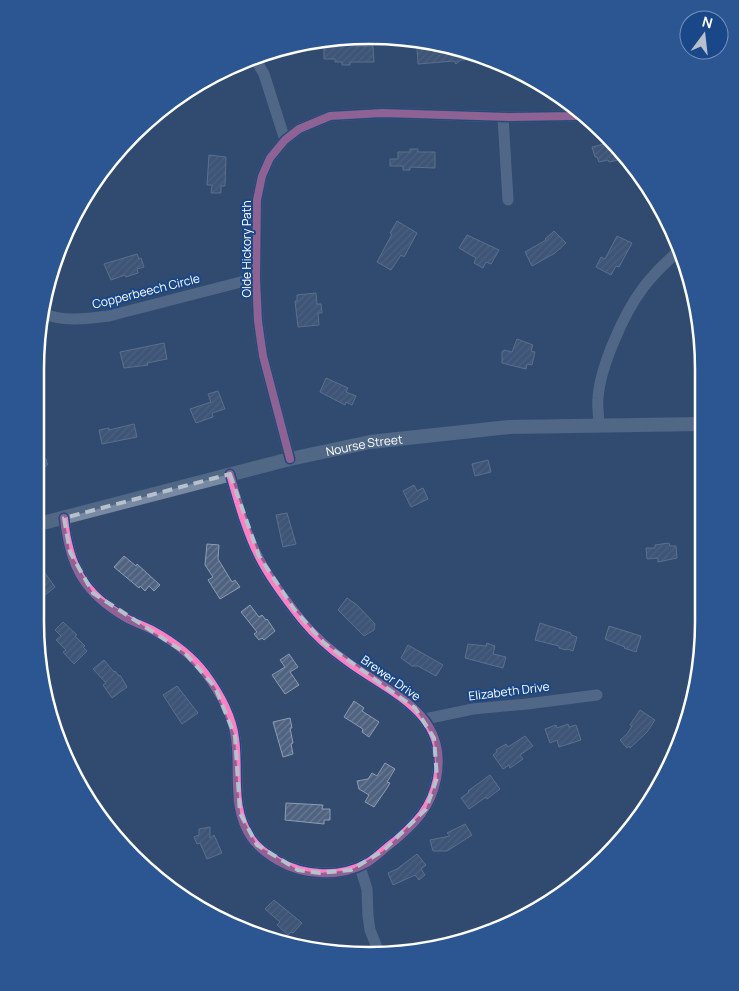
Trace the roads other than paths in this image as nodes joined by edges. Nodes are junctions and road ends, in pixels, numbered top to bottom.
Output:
1 (258, 64) edge
2 (574, 116) edge
3 (502, 117) junction
4 (285, 140) junction
5 (508, 200) dead end
6 (674, 255) edge
7 (256, 278) junction
8 (49, 316) edge
9 (695, 424) edge
10 (599, 426) junction
11 (290, 459) junction
12 (230, 474) junction
13 (64, 518) junction
14 (44, 523) edge
15 (597, 695) dead end
16 (425, 719) junction
17 (360, 867) junction
18 (377, 947) edge

1 - 4 street
2 - 3 street, Olde Hickory Path
3 - 4 street, Olde Hickory Path
3 - 5 street
4 - 7 street, Olde Hickory Path
6 - 10 street
7 - 8 street, Copperbeech Circle
7 - 11 street, Olde Hickory Path
9 - 10 main road, Nourse Street
10 - 11 main road, Nourse Street
11 - 12 main road, Nourse Street
12 - 13 main road, Nourse Street
12 - 16 street, Brewer Drive
13 - 14 main road, Nourse Street
13 - 17 street, Brewer Drive
15 - 16 street, Elizabeth Drive
16 - 17 street, Brewer Drive
17 - 18 street

